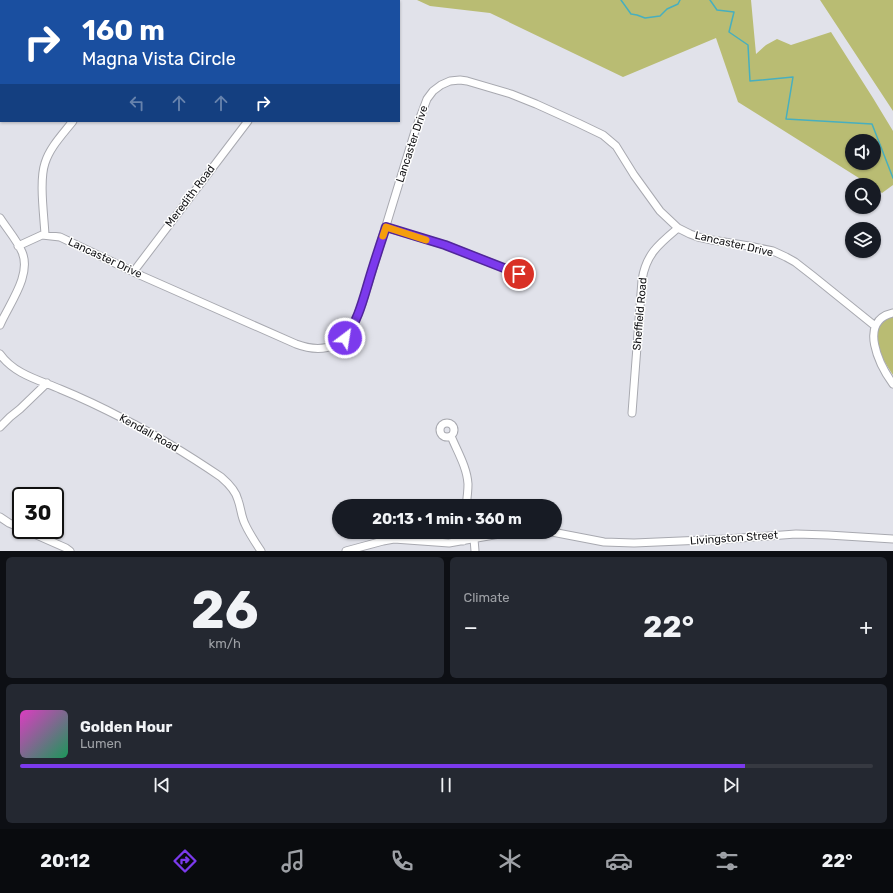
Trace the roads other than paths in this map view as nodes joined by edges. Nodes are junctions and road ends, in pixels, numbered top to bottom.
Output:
1 (72, 122) edge
2 (247, 122) edge
3 (0, 218) edge
4 (386, 227) junction
5 (678, 228) junction
6 (45, 235) junction
7 (18, 246) junction
8 (134, 271) junction
9 (527, 278) dead end
10 (893, 313) edge
11 (0, 325) edge
12 (876, 326) junction
13 (0, 354) edge
14 (47, 383) junction
15 (893, 384) edge
16 (632, 413) dead end
17 (0, 427) edge
18 (450, 436) dead end
19 (467, 499) edge
20 (0, 517) edge
21 (12, 524) edge
22 (562, 534) edge
23 (46, 539) edge
24 (474, 539) joint
25 (893, 539) edge
26 (463, 541) joint
27 (70, 551) edge
28 (261, 551) edge
29 (346, 551) edge
30 (475, 551) edge

1 - 6 street
2 - 8 street, Meredith Road
3 - 7 street
4 - 5 street, Lancaster Drive
4 - 8 street, Lancaster Drive
4 - 9 street
5 - 12 street, Lancaster Drive
5 - 16 street, Sheffield Road
6 - 7 street
6 - 8 street, Lancaster Drive
7 - 11 street
10 - 12 street
12 - 15 street
13 - 14 street, Kendall Road
14 - 17 street
14 - 28 street, Kendall Road
18 - 19 street
20 - 21 street
22 - 25 street, Livingston Street
23 - 27 street
24 - 26 street
24 - 30 street
26 - 29 street

